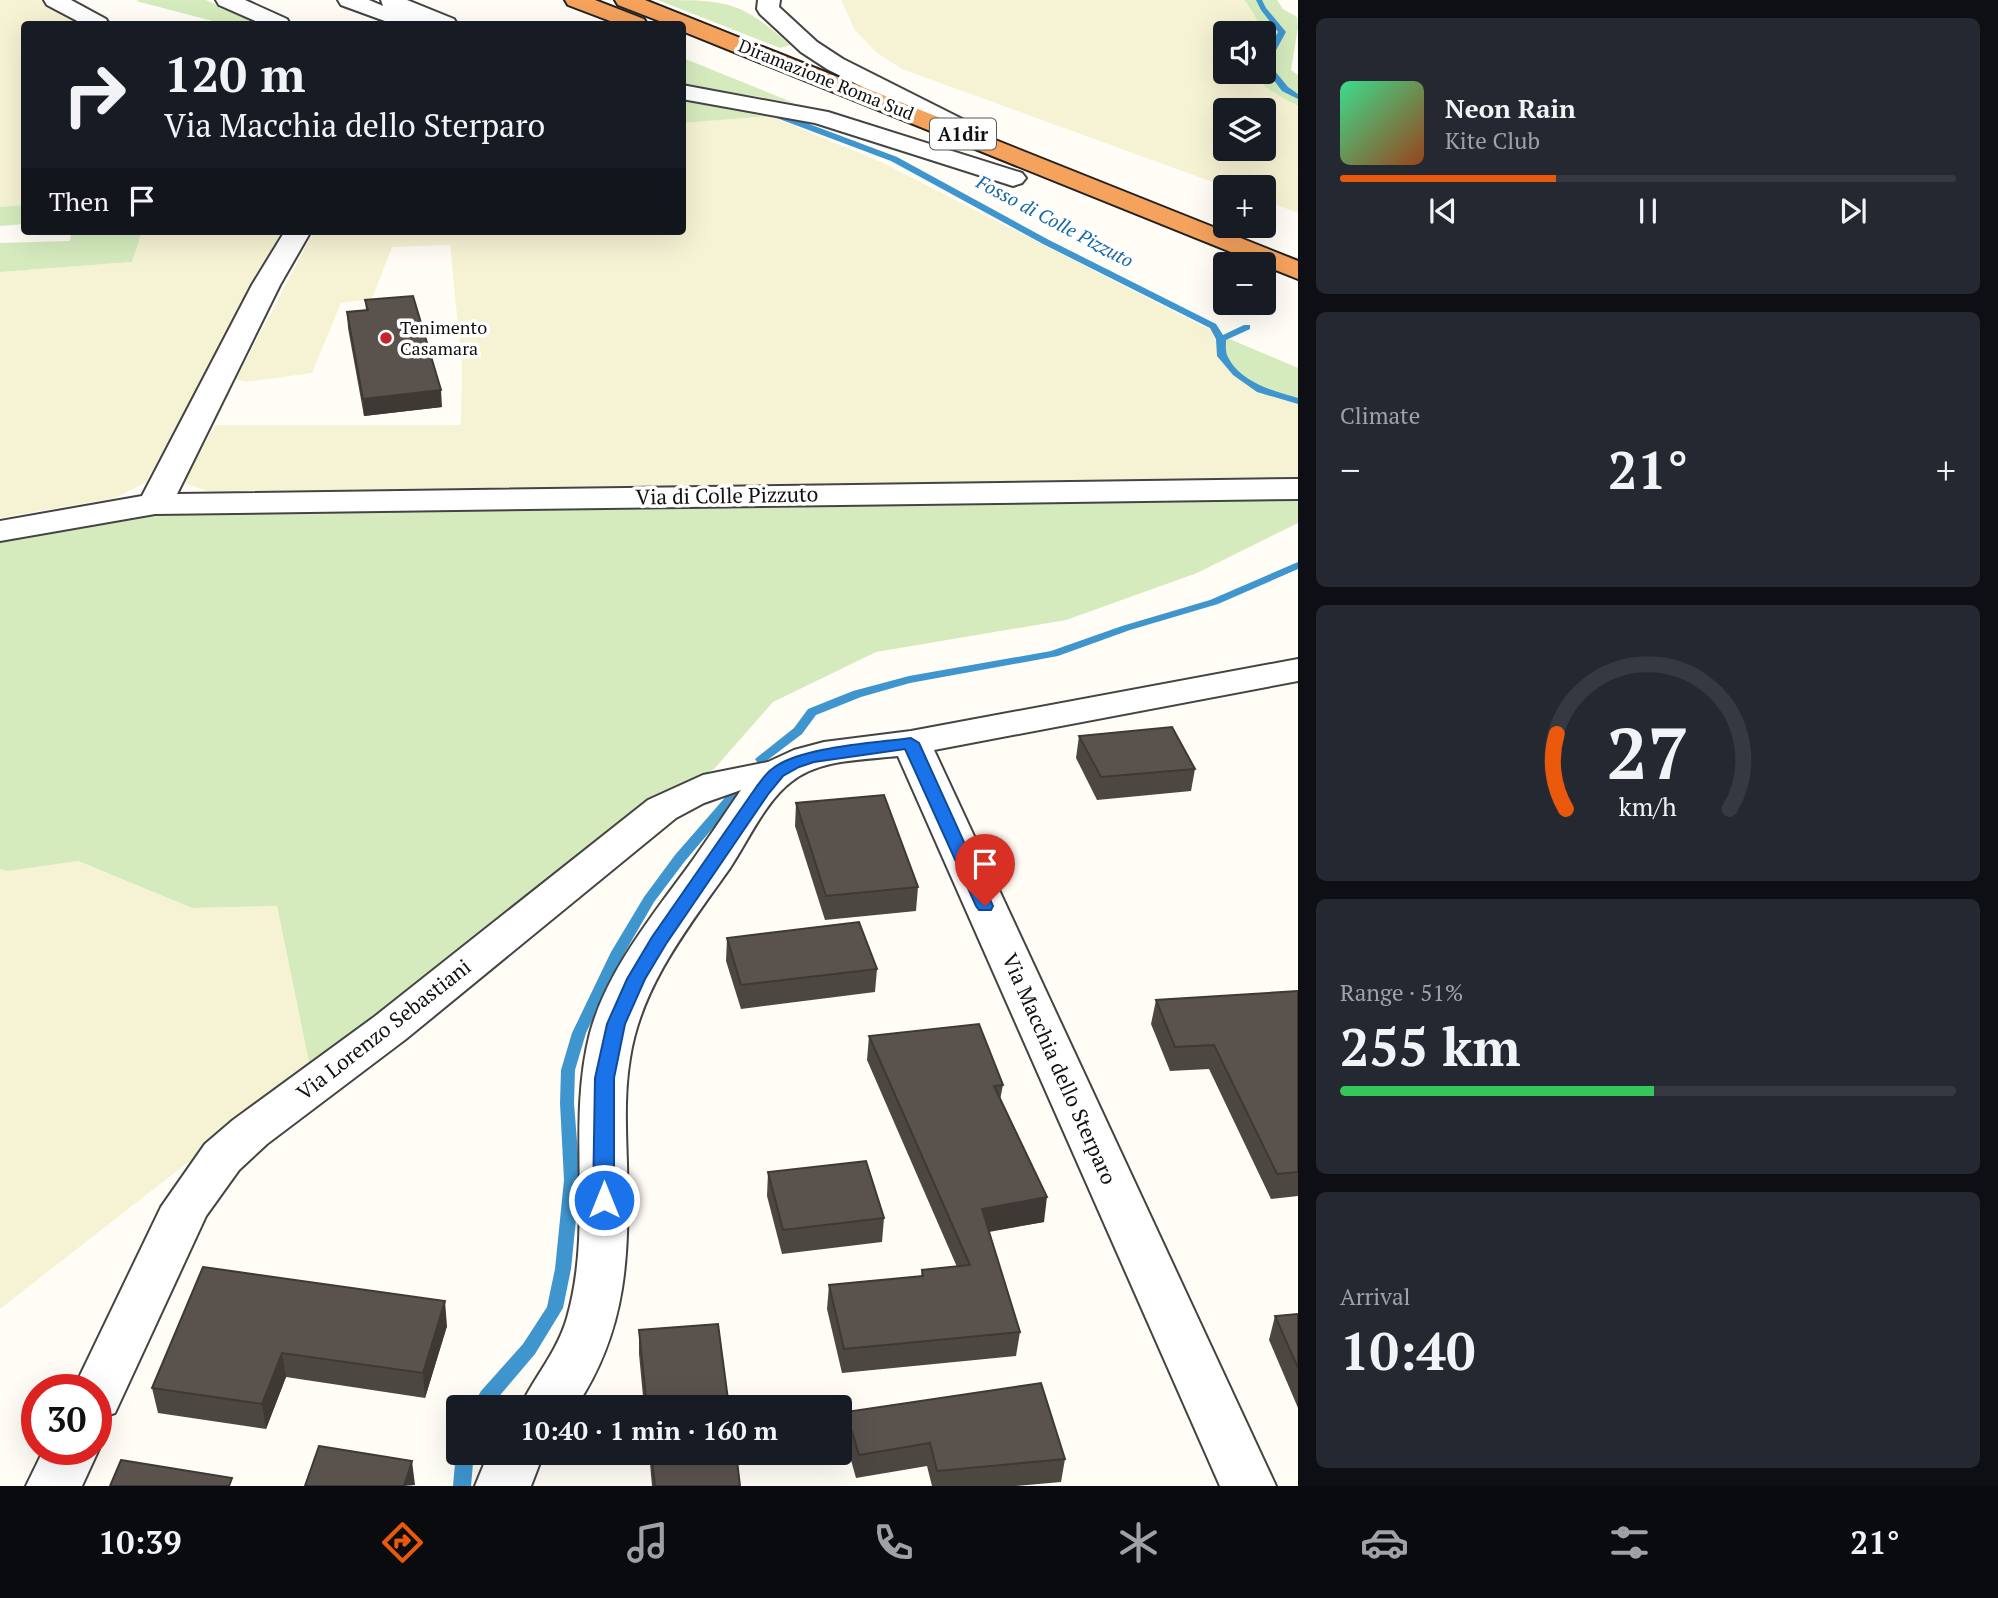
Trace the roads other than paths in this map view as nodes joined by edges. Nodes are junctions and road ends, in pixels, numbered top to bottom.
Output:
1 (55, 0) edge
2 (227, 0) edge
3 (349, 0) edge
4 (390, 0) edge
5 (576, 0) edge
6 (626, 0) edge
7 (762, 3) edge
8 (93, 21) edge
9 (272, 21) edge
10 (404, 21) edge
11 (439, 21) edge
12 (628, 21) edge
13 (679, 21) edge
14 (686, 24) edge
15 (686, 45) edge
16 (686, 93) edge
17 (1036, 163) junction
18 (1013, 178) junction
19 (296, 235) edge
20 (1213, 260) edge
21 (1298, 271) edge
22 (1276, 286) edge
23 (1298, 295) edge
24 (1298, 489) edge
25 (155, 504) junction
26 (0, 531) edge
27 (1298, 670) edge
28 (911, 743) junction
29 (777, 773) junction
30 (107, 1374) edge
31 (554, 1395) edge
32 (64, 1465) edge
33 (512, 1465) edge
34 (54, 1486) edge
35 (503, 1486) edge
36 (1248, 1486) edge

1 - 8 street
2 - 9 street
3 - 10 street
4 - 11 street
5 - 12 highway
6 - 13 highway, Diramazione Roma Sud / A1dir
7 - 17 street
14 - 17 highway, Diramazione Roma Sud / A1dir
15 - 18 highway, Diramazione Roma Sud / A1dir
16 - 18 street
17 - 21 highway, Diramazione Roma Sud / A1dir
18 - 20 highway, Diramazione Roma Sud / A1dir
19 - 25 street
22 - 23 highway
24 - 25 street, Via di Colle Pizzuto
25 - 26 street, Via di Colle Pizzuto
27 - 28 street
28 - 29 street
28 - 36 street, Via Macchia dello Sterparo
29 - 30 street, Via Lorenzo Sebastiani
29 - 31 street
32 - 34 street
33 - 35 street

